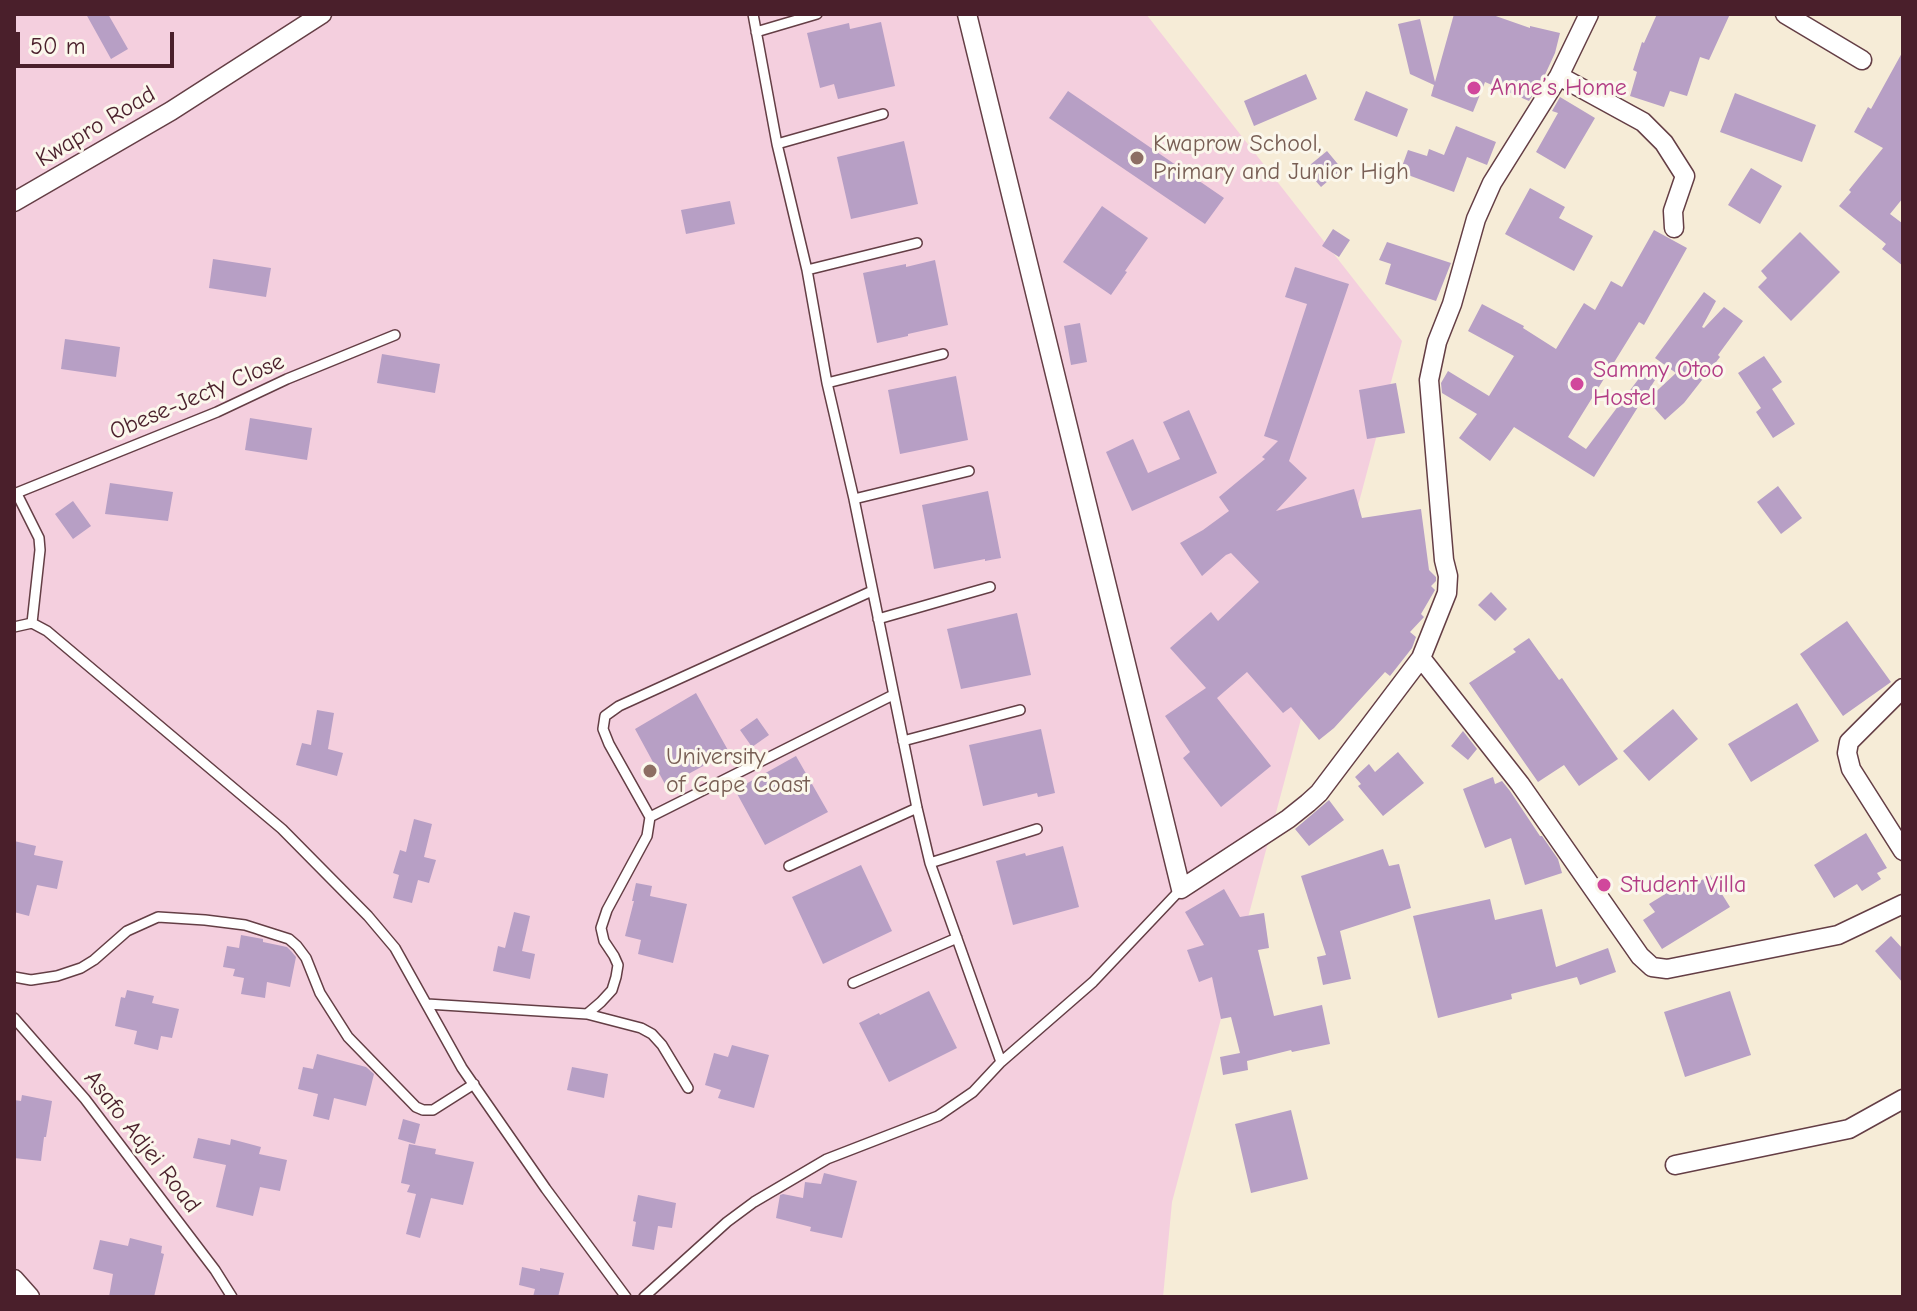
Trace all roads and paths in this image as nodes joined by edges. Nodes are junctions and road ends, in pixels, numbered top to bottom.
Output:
1 (322, 14) edge
2 (753, 14) edge
3 (817, 14) edge
4 (967, 14) edge
5 (1589, 14) edge
6 (1785, 14) edge
7 (756, 32) junction
8 (1862, 60) dead end
9 (1559, 76) junction
10 (883, 114) dead end
11 (777, 144) junction
12 (14, 202) edge
13 (1674, 228) dead end
14 (917, 243) dead end
15 (807, 270) junction
16 (395, 335) dead end
17 (943, 354) dead end
18 (827, 383) junction
19 (969, 471) dead end
20 (15, 494) edge
21 (854, 499) junction
22 (990, 587) dead end
23 (872, 591) junction
24 (878, 619) junction
25 (32, 623) junction
26 (14, 627) edge
27 (1421, 658) junction
28 (1903, 688) edge
29 (893, 695) junction
30 (1020, 710) dead end
31 (903, 741) junction
32 (917, 808) junction
33 (650, 817) junction
34 (1037, 829) dead end
35 (1903, 851) edge
36 (930, 863) junction
37 (789, 866) dead end
38 (1181, 889) junction
39 (1903, 904) edge
40 (957, 938) junction
41 (14, 977) edge
42 (853, 983) dead end
43 (427, 1004) junction
44 (587, 1014) junction
45 (14, 1018) edge
46 (1001, 1062) junction
47 (474, 1084) junction
48 (688, 1088) dead end
49 (1903, 1099) edge
50 (1675, 1165) dead end
51 (14, 1279) edge
52 (30, 1297) edge
53 (232, 1297) edge
54 (626, 1297) edge
55 (644, 1297) edge

1 - 12 street, Kwapro Road
2 - 7 lane
3 - 7 lane
4 - 38 street
5 - 9 street
6 - 8 street
7 - 11 lane
9 - 13 street
9 - 27 street
10 - 11 lane
11 - 15 lane
14 - 15 lane
15 - 18 lane
16 - 20 lane, Obese-Jecty Close
17 - 18 lane
18 - 21 lane
19 - 21 lane
20 - 25 lane
21 - 23 lane
22 - 24 lane
23 - 24 lane
23 - 33 lane
24 - 29 lane
25 - 26 lane
25 - 43 lane
27 - 38 street
27 - 39 street
28 - 35 street
29 - 31 lane
29 - 33 lane
30 - 31 lane
31 - 32 lane
32 - 36 lane
32 - 37 lane
33 - 44 lane
34 - 36 lane
36 - 40 lane
38 - 46 lane
40 - 42 lane
40 - 46 lane
41 - 47 lane
43 - 44 lane
43 - 47 lane
44 - 48 lane
45 - 53 lane, Asafo Adjei Road
46 - 55 lane
47 - 54 lane
49 - 50 street
51 - 52 street

